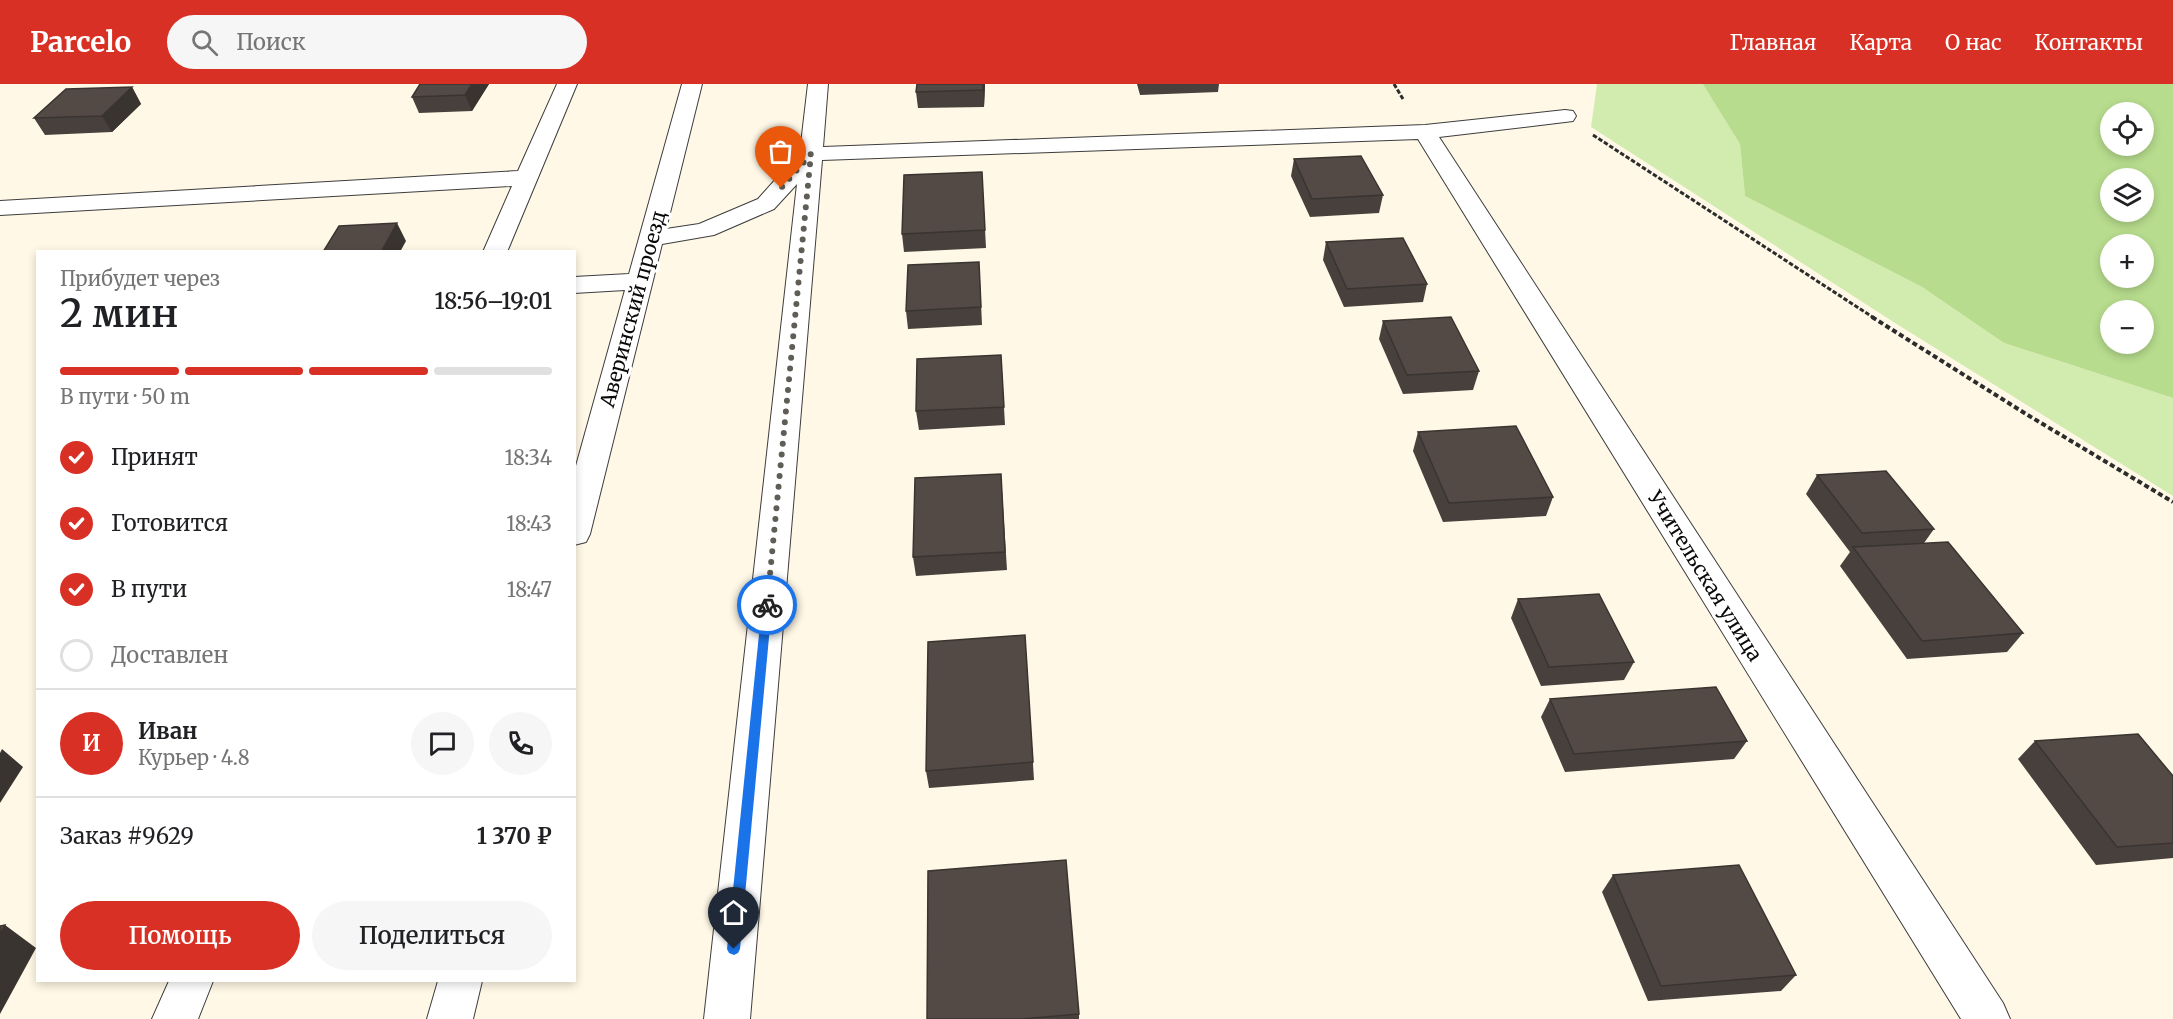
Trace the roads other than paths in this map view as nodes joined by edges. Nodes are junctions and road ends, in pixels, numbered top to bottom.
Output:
1 (567, 84) edge
2 (692, 84) edge
3 (818, 84) edge
4 (1564, 116) road end
5 (1425, 132) junction
6 (811, 154) junction
7 (525, 178) junction
8 (0, 208) edge
9 (650, 239) junction
10 (496, 250) edge
11 (639, 281) junction
12 (576, 285) edge
13 (576, 526) edge
14 (191, 982) edge
15 (459, 982) edge
16 (175, 1019) edge
17 (450, 1019) edge
18 (727, 1019) edge
19 (1987, 1019) edge

1 - 7 street
2 - 9 street, Аверинский проезд
3 - 6 street
4 - 5 street
5 - 6 street
5 - 19 street, Учительская улица
6 - 9 street
6 - 18 street
7 - 8 street
7 - 10 street
9 - 11 street, Аверинский проезд
11 - 12 street
11 - 13 street, Аверинский проезд
14 - 16 street
15 - 17 street

